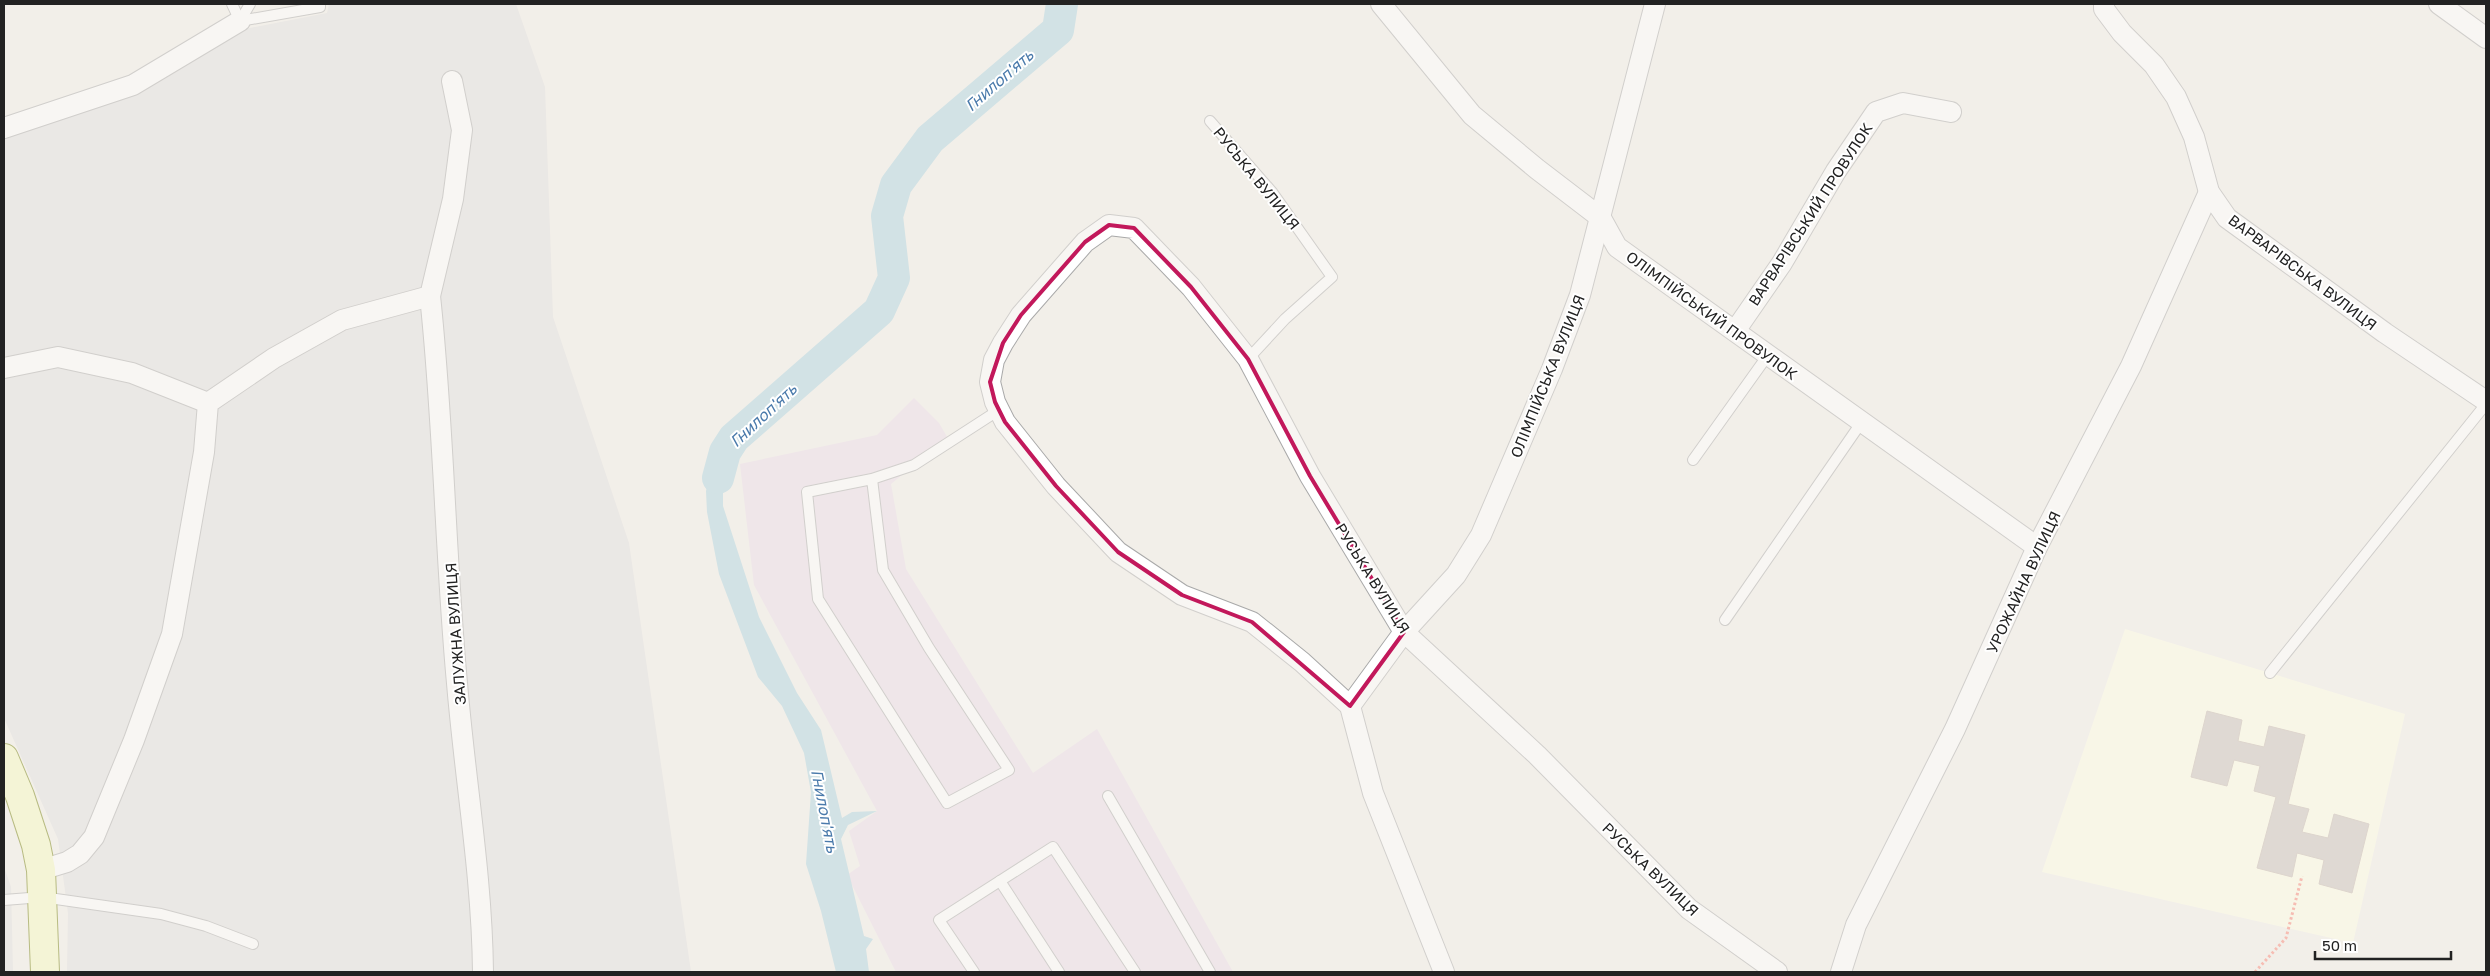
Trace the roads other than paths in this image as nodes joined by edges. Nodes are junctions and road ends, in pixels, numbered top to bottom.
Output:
1 (250, 4) edge
2 (320, 4) edge
3 (1383, 4) edge
4 (1655, 4) edge
5 (2104, 4) edge
6 (2439, 4) edge
7 (236, 12) edge
8 (2486, 38) edge
9 (452, 81) dead end
10 (1952, 112) dead end
11 (1210, 121) dead end
12 (4, 128) edge
13 (2209, 192) junction
14 (1601, 218) junction
15 (430, 296) junction
16 (1734, 331) junction
17 (1768, 355) junction
18 (1248, 359) junction
19 (4, 368) edge
20 (2486, 402) edge
21 (208, 403) junction
22 (999, 410) junction
23 (1861, 423) junction
24 (1693, 460) dead end
25 (872, 479) junction
26 (2037, 547) junction
27 (1725, 620) dead end
28 (1404, 632) junction
29 (2270, 673) dead end
30 (1350, 706) junction
31 (4, 758) edge
32 (1108, 796) dead end
33 (1000, 881) junction
34 (42, 883) junction
35 (4, 900) edge
36 (253, 944) dead end
37 (45, 972) edge
38 (483, 972) edge
39 (974, 972) edge
40 (1060, 972) edge
41 (1134, 972) edge
42 (1210, 972) edge
43 (1444, 972) edge
44 (1777, 972) edge
45 (1841, 972) edge

1 - 7 lane
2 - 7 lane
3 - 14 street, ОЛІМПІЙСЬКИЙ ПРОВУЛОК
4 - 14 street, ОЛІМПІЙСЬКА ВУЛИЦЯ
5 - 13 street, ВАРВАРІВСЬКА ВУЛИЦЯ
6 - 8 street
7 - 12 street
9 - 15 street
10 - 16 street, ВАРВАРІВСЬКИЙ ПРОВУЛОК
11 - 18 lane, РУСЬКА ВУЛИЦЯ
13 - 20 street, ВАРВАРІВСЬКА ВУЛИЦЯ
13 - 26 street, УРОЖАЙНА ВУЛИЦЯ
14 - 16 street, ОЛІМПІЙСЬКИЙ ПРОВУЛОК
14 - 28 street, ОЛІМПІЙСЬКА ВУЛИЦЯ
15 - 21 street
15 - 38 street, ЗАЛУЖНА ВУЛИЦЯ
16 - 17 street, ОЛІМПІЙСЬКИЙ ПРОВУЛОК
17 - 23 street, ОЛІМПІЙСЬКИЙ ПРОВУЛОК
17 - 24 lane
18 - 22 street
18 - 28 street, РУСЬКА ВУЛИЦЯ
19 - 21 street
20 - 29 lane, ВАРВАРІВСЬКА ВУЛИЦЯ
21 - 34 street
22 - 25 lane
22 - 30 street
23 - 26 street, ОЛІМПІЙСЬКИЙ ПРОВУЛОК
23 - 27 lane
25 - 25 lane
26 - 45 street, УРОЖАЙНА ВУЛИЦЯ
28 - 30 street, ОЛІМПІЙСЬКА ВУЛИЦЯ
28 - 44 street, РУСЬКА ВУЛИЦЯ
30 - 43 street
31 - 34 main road
32 - 42 lane
33 - 39 lane
33 - 40 lane
33 - 41 lane
34 - 35 lane
34 - 36 lane
34 - 37 main road

